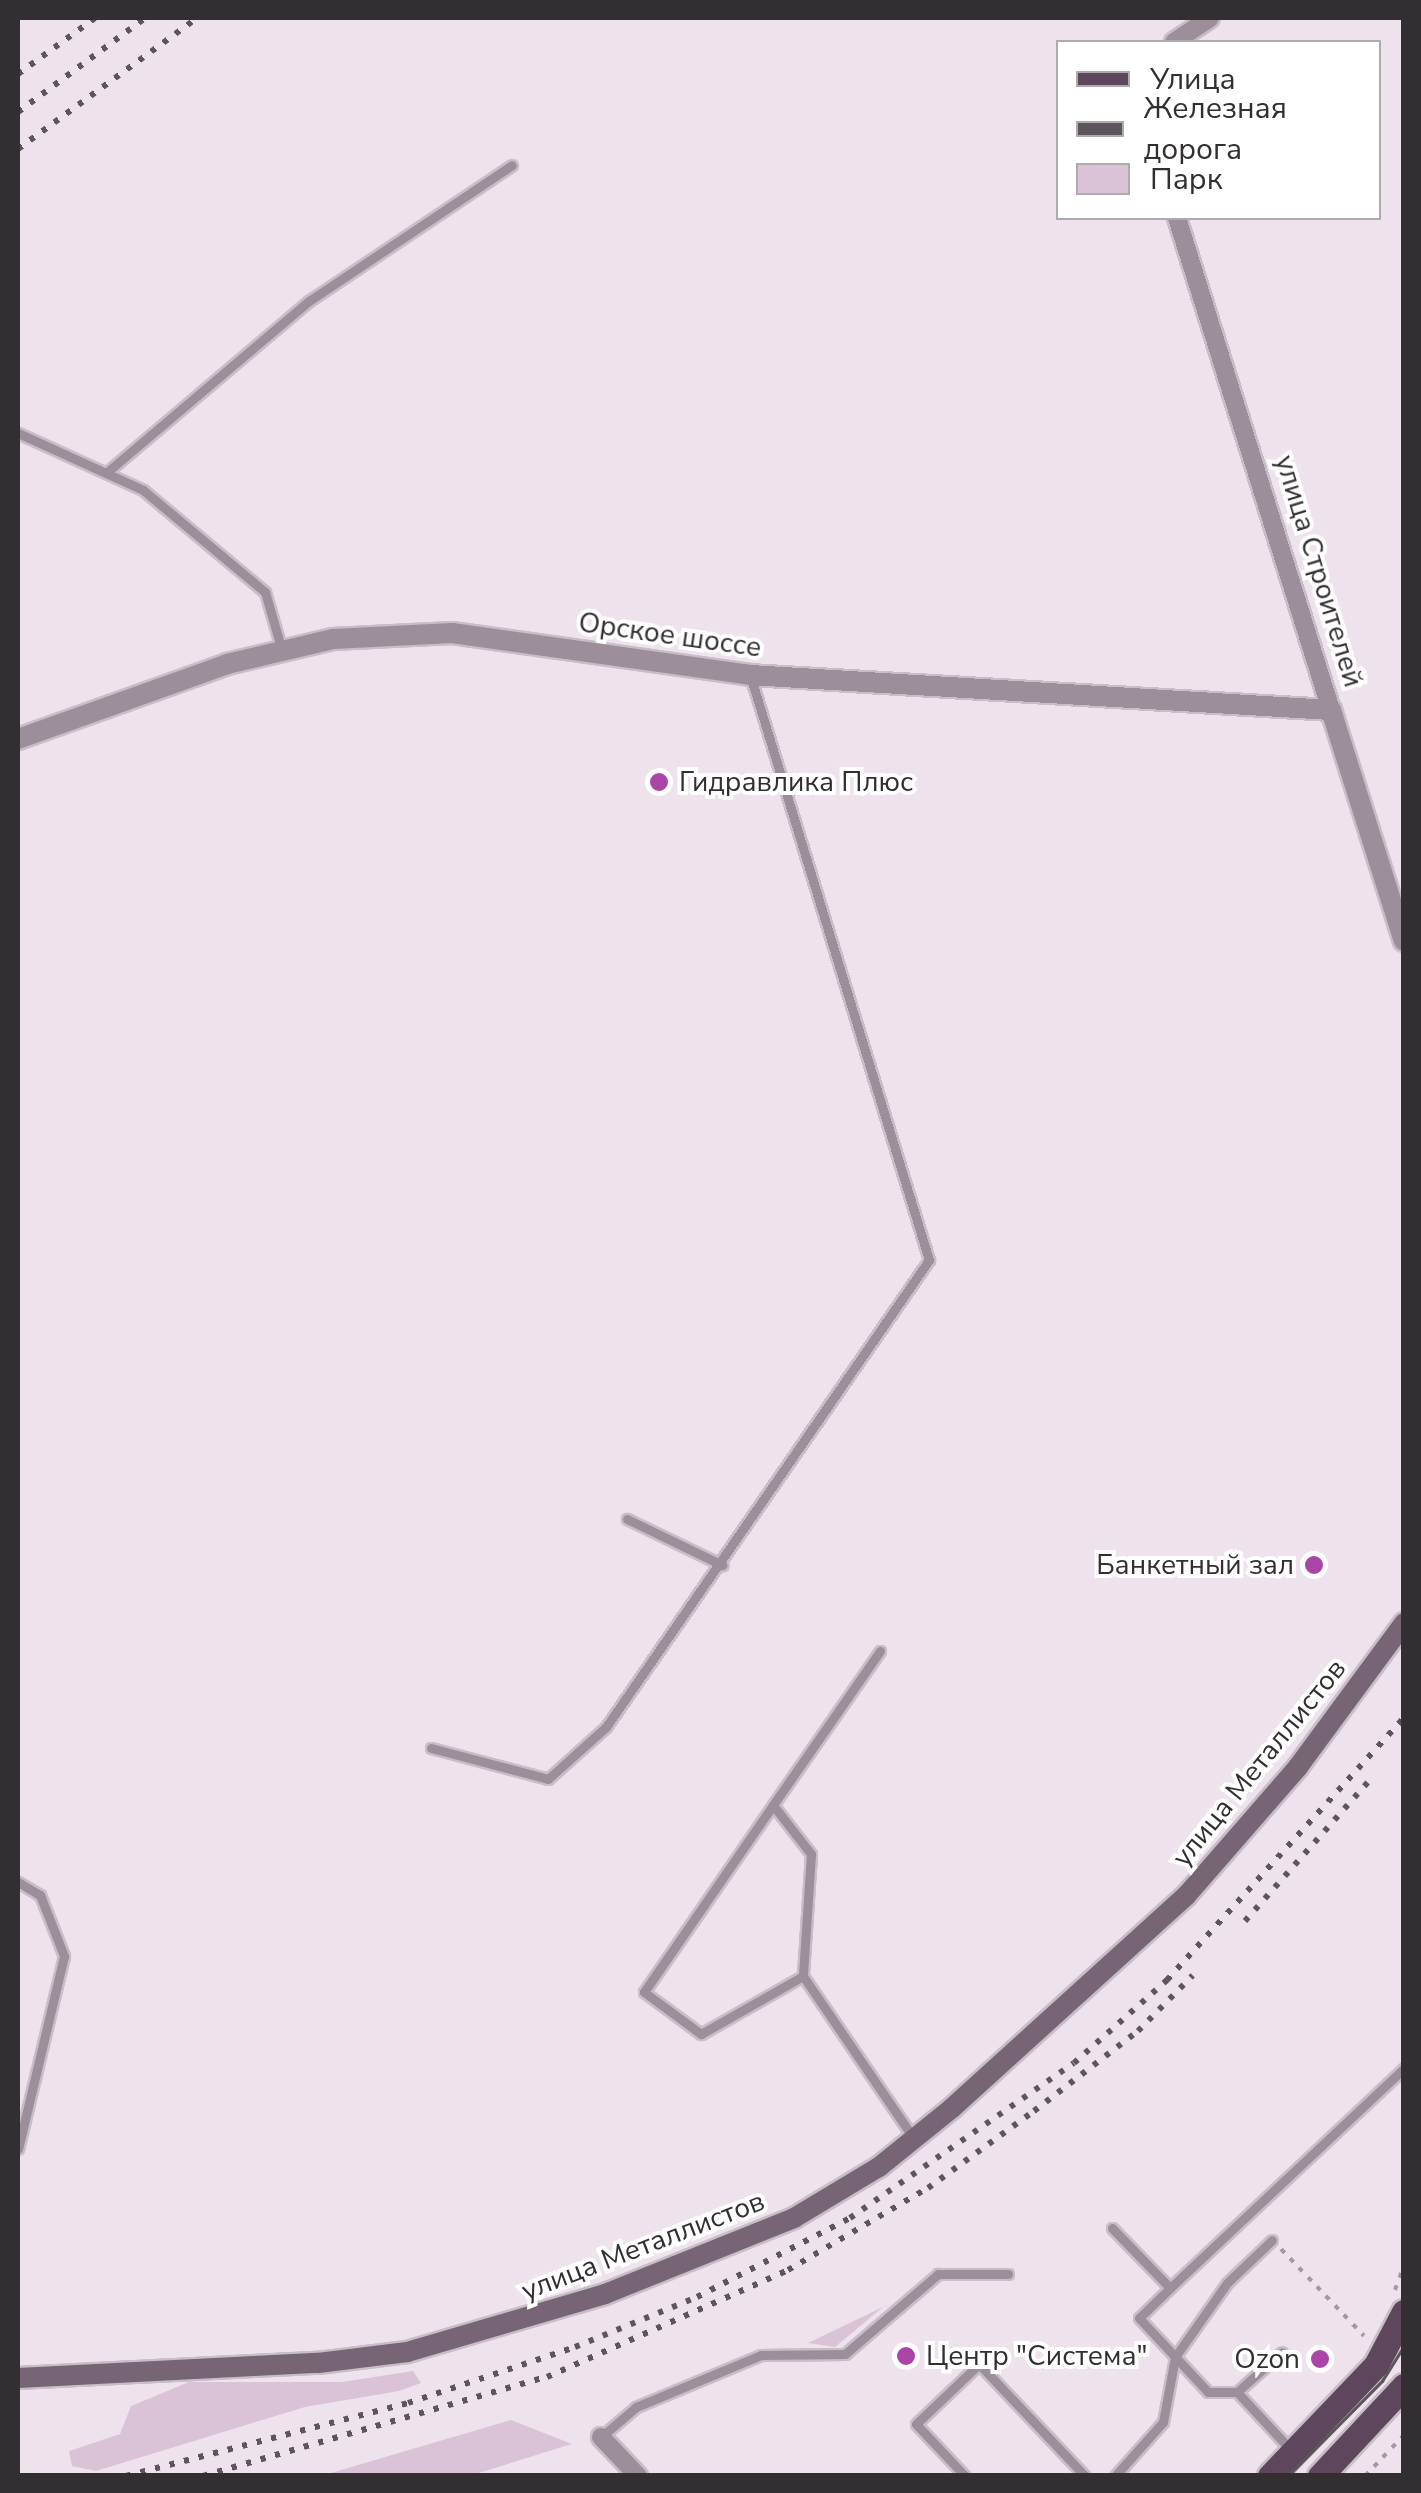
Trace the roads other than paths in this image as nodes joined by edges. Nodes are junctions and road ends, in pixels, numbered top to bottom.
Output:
1 (1210, 18) edge
2 (1177, 40) edge
3 (512, 164) dead end
4 (1179, 220) edge
5 (18, 433) edge
6 (106, 473) junction
7 (282, 651) junction
8 (750, 676) junction
9 (1331, 710) junction
10 (18, 739) edge
11 (1404, 941) edge
12 (627, 1519) dead end
13 (722, 1565) junction
14 (1404, 1623) edge
15 (880, 1651) dead end
16 (430, 1748) dead end
17 (772, 1805) junction
18 (18, 1882) edge
19 (804, 1976) junction
20 (1404, 2068) edge
21 (914, 2139) junction
22 (18, 2150) edge
23 (1112, 2228) dead end
24 (1272, 2240) road end
25 (1008, 2274) dead end
26 (1170, 2288) junction
27 (1404, 2312) edge
28 (1282, 2352) dead end
29 (1175, 2357) junction
30 (18, 2378) edge
31 (1404, 2386) edge
32 (1237, 2392) junction
33 (602, 2437) joint
34 (1294, 2453) junction
35 (636, 2475) edge
36 (965, 2476) edge
37 (1085, 2476) edge
38 (1115, 2476) edge
39 (1270, 2476) edge
40 (1317, 2476) edge

1 - 2 street
3 - 6 lane
4 - 9 street, улица Строителей
5 - 6 lane
6 - 7 lane
7 - 8 street, Орское шоссе
7 - 10 street, Орское шоссе
8 - 9 street, Орское шоссе
8 - 13 lane
9 - 11 street, улица Строителей
12 - 13 lane
13 - 16 lane
14 - 21 main road, улица Металлистов
15 - 17 lane
17 - 19 lane
17 - 19 lane
18 - 22 lane
19 - 21 lane
20 - 26 lane
21 - 30 main road, улица Металлистов
23 - 26 lane
24 - 29 lane
25 - 33 lane
26 - 29 lane
27 - 34 main road
28 - 32 lane
29 - 32 lane
29 - 38 lane
31 - 40 main road
32 - 34 lane
33 - 35 street
34 - 39 main road
34 - 40 street
36 - 37 lane

